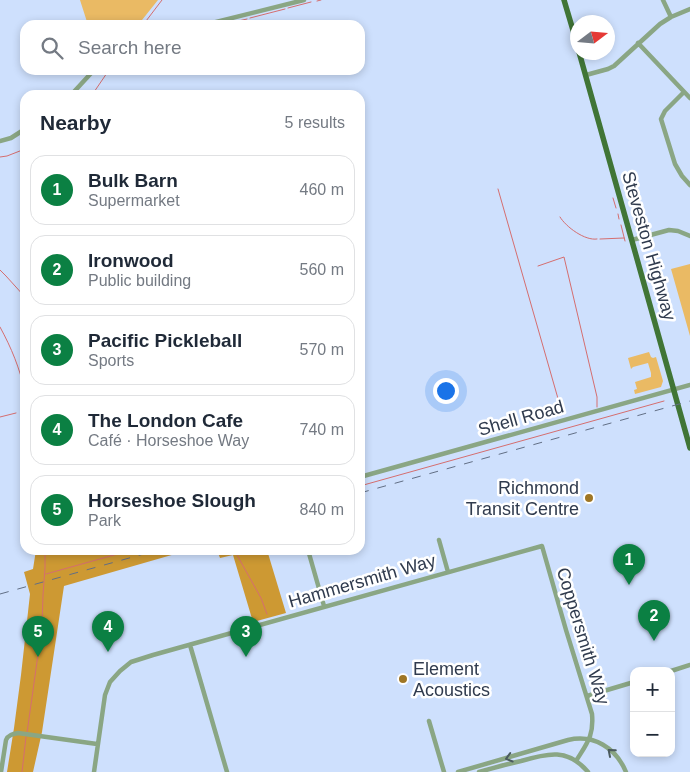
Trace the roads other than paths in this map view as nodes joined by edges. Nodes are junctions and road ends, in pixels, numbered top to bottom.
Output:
1 (304, 0) edge
2 (564, 0) edge
3 (663, 0) edge
4 (690, 9) edge
5 (671, 17) junction
6 (224, 20) edge
7 (570, 20) edge
8 (638, 44) junction
9 (581, 60) edge
10 (90, 75) edge
11 (586, 75) junction
12 (76, 90) edge
13 (684, 92) junction
14 (690, 98) edge
15 (20, 132) edge
16 (0, 141) edge
17 (690, 185) edge
18 (690, 236) edge
19 (632, 240) junction
20 (690, 385) edge
21 (674, 390) junction
22 (690, 448) edge
23 (365, 477) edge
24 (439, 540) dead end
25 (542, 546) joint
26 (309, 555) edge
27 (448, 572) junction
28 (324, 606) junction
29 (190, 645) junction
30 (690, 665) edge
31 (675, 670) edge
32 (630, 683) edge
33 (587, 696) junction
34 (429, 721) dead end
35 (590, 739) junction
36 (98, 744) junction
37 (528, 752) junction
38 (530, 758) junction
39 (576, 761) junction
40 (1, 772) edge
41 (94, 772) edge
42 (227, 772) edge
43 (444, 772) edge
44 (458, 772) edge
45 (480, 772) edge
46 (588, 772) edge
47 (626, 772) edge

1 - 6 street
2 - 7 main road
3 - 5 street
4 - 5 street
5 - 8 street
8 - 11 street
8 - 13 street
9 - 11 main road, Steveston Highway
10 - 12 street
11 - 19 main road, Steveston Highway
13 - 14 street
13 - 17 street
15 - 16 street
18 - 19 street
19 - 21 main road, Steveston Highway
20 - 21 street, Shell Road
21 - 22 main road, Steveston Highway
21 - 23 street, Shell Road
24 - 27 street
25 - 27 street, Hammersmith Way
25 - 33 street, Coppersmith Way
26 - 28 street
27 - 28 street, Hammersmith Way
28 - 29 street, Hammersmith Way
29 - 36 street, Hammersmith Way
29 - 42 street
30 - 31 street
32 - 33 street
33 - 35 street, Coppersmith Way
34 - 43 street
35 - 37 street
35 - 39 street, Coppersmith Way
47 -> 35 street
36 - 40 street
36 - 41 street, Hammersmith Way
37 - 38 street
37 -> 44 street
38 - 39 street
38 - 45 street
39 - 46 street

